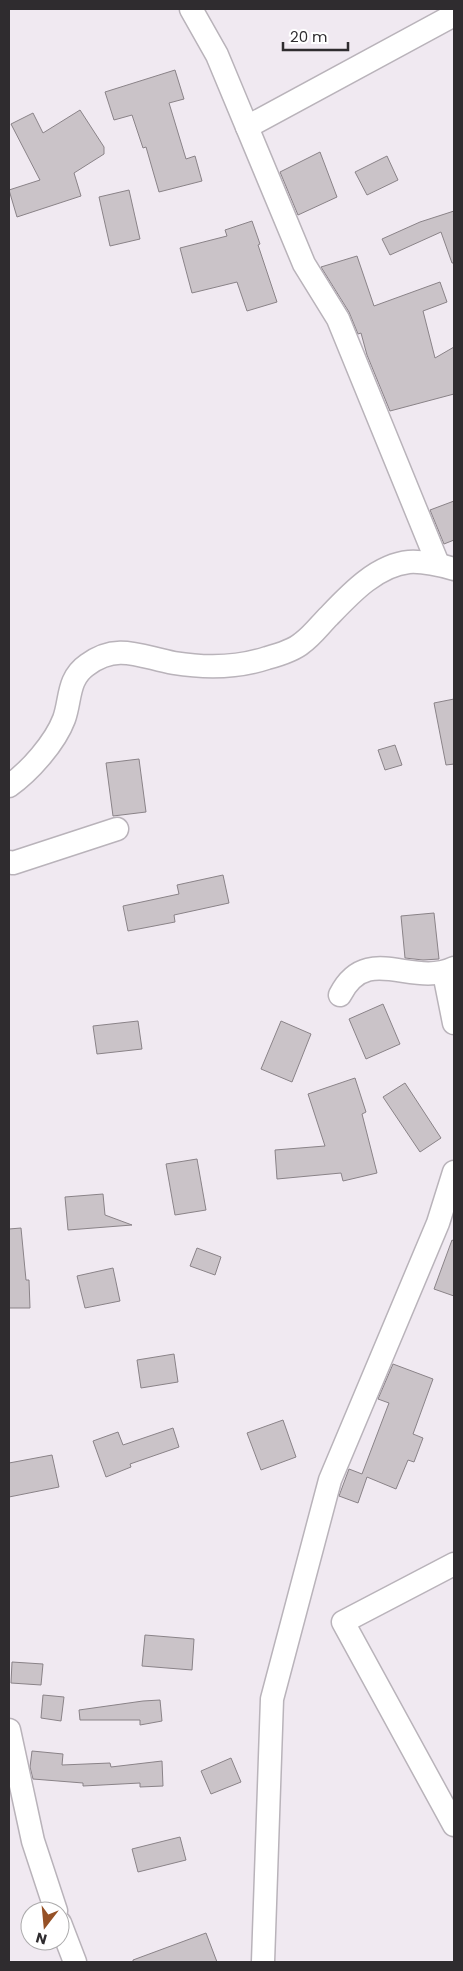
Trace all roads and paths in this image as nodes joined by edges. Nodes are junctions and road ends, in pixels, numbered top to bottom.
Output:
1 (191, 9) edge
2 (454, 15) edge
3 (247, 127) junction
4 (446, 566) edge
5 (9, 786) edge
6 (117, 829) dead end
7 (10, 868) edge
8 (449, 970) edge
9 (340, 995) dead end
10 (454, 1023) edge
11 (454, 1172) edge
12 (454, 1564) edge
13 (9, 1730) edge
14 (454, 1825) edge
15 (53, 1901) edge
16 (70, 1949) edge
17 (75, 1962) edge
18 (263, 1962) edge

1 - 3 street
2 - 3 street
3 - 4 street
4 - 5 street
6 - 7 street
8 - 9 street
8 - 10 street
11 - 18 street
12 - 14 street
13 - 15 street
16 - 17 street

